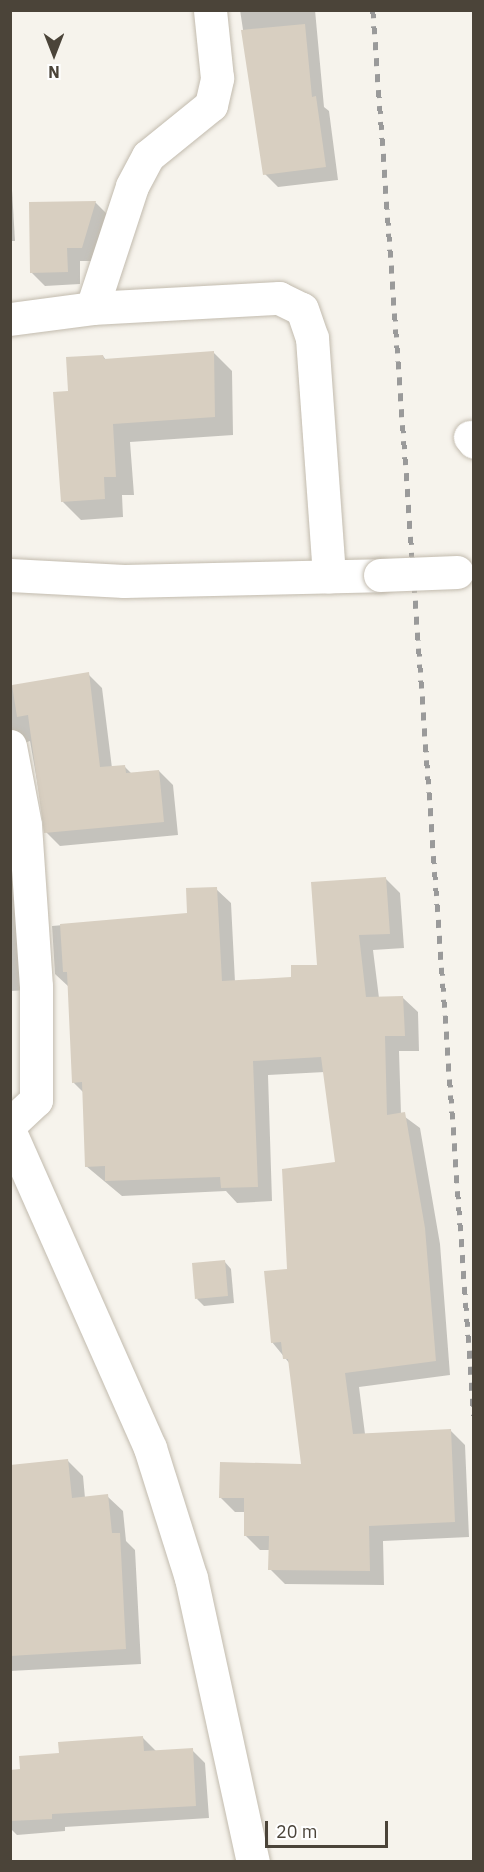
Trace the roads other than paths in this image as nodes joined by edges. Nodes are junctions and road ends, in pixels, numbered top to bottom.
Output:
1 (210, 10) edge
2 (92, 308) junction
3 (10, 319) edge
4 (465, 572) edge
5 (10, 575) edge
6 (329, 576) junction
7 (10, 746) edge
8 (10, 1124) edge
9 (10, 1132) edge
10 (253, 1862) edge

1 - 2 street
2 - 3 street
2 - 6 street
4 - 6 street, bridge
5 - 6 street
7 - 8 street
9 - 10 street

